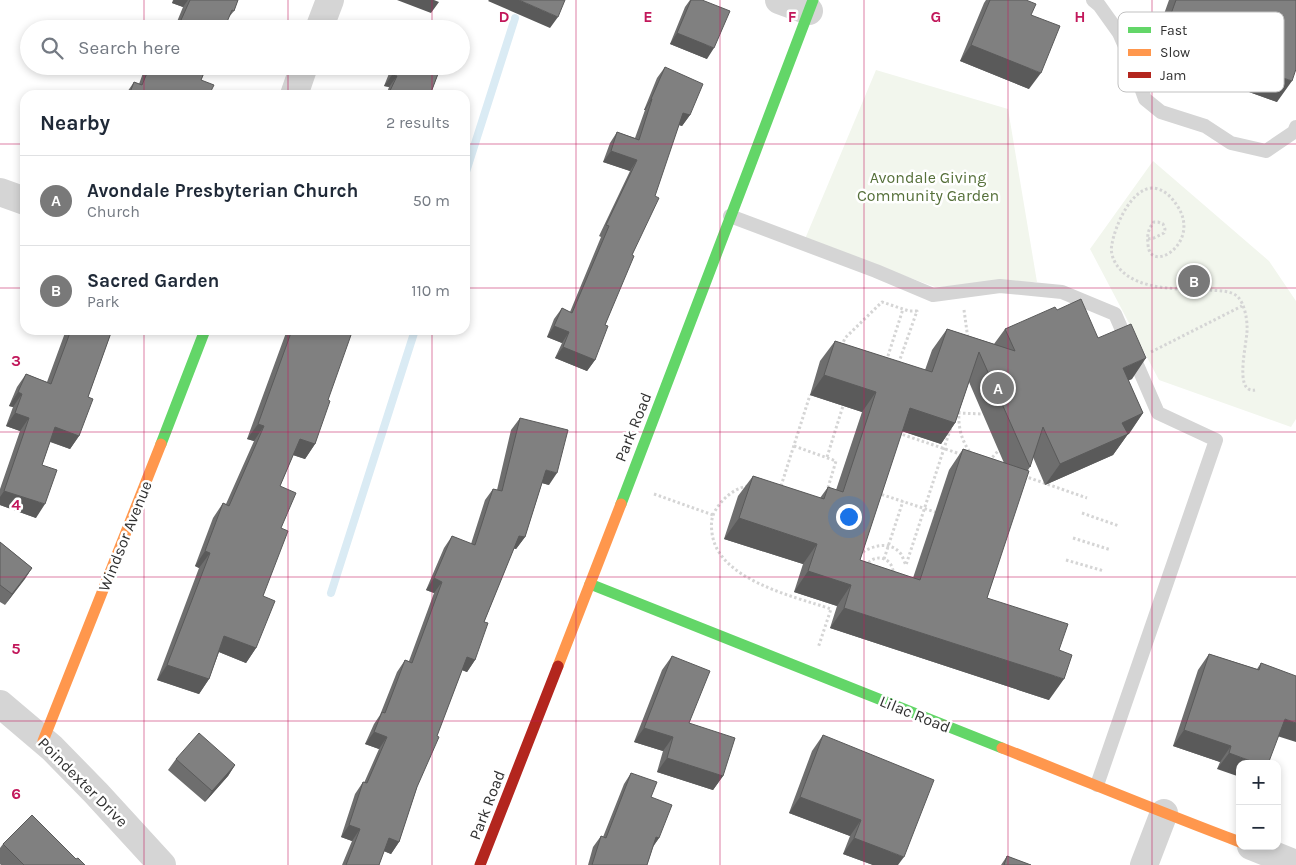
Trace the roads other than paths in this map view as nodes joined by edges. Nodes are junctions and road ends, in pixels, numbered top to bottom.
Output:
1 (330, 0) edge
2 (779, 0) edge
3 (1093, 0) edge
4 (811, 6) edge
5 (322, 20) edge
6 (1118, 31) edge
7 (301, 75) edge
8 (296, 90) edge
9 (1142, 92) edge
10 (1296, 127) edge
11 (0, 192) edge
12 (20, 199) edge
13 (730, 216) junction
14 (203, 335) edge
15 (590, 584) junction
16 (0, 704) edge
17 (43, 741) junction
18 (1097, 784) junction
19 (1164, 813) junction
20 (1236, 840) edge
21 (1260, 850) edge
22 (1296, 864) edge
23 (162, 865) edge
24 (480, 865) edge
25 (1144, 865) edge

1 - 5 street
2 - 4 street
3 - 6 lane
4 - 13 street, Park Road
7 - 8 street
9 - 10 lane
11 - 12 street
13 - 15 street, Park Road
13 - 18 lane
14 - 17 street, Windsor Avenue
15 - 18 street, Lilac Road
15 - 24 street, Park Road
16 - 17 street, Poindexter Drive
17 - 23 street, Poindexter Drive
18 - 19 street, Lilac Road
19 - 20 street, Lilac Road
19 - 25 street
21 - 22 street

